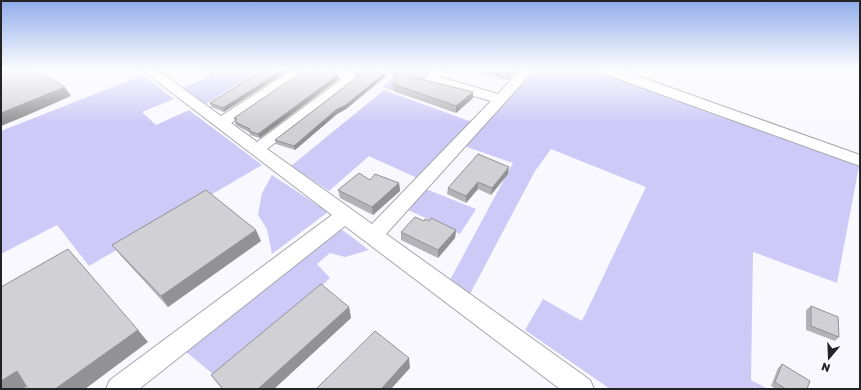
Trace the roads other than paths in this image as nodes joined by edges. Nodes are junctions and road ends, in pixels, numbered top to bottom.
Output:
1 (172, 87) edge
2 (276, 87) edge
3 (339, 87) edge
4 (461, 87) edge
5 (511, 87) edge
6 (655, 87) edge
7 (501, 98) junction
8 (220, 123) junction
9 (256, 150) junction
10 (860, 161) edge
11 (344, 216) junction
12 (372, 236) junction
13 (119, 389) edge
14 (581, 389) edge

1 - 8 street
2 - 8 street
3 - 9 street
4 - 7 street
5 - 7 street
6 - 10 street
7 - 12 street
8 - 9 street
9 - 11 street
11 - 12 street
11 - 13 street
12 - 14 street

